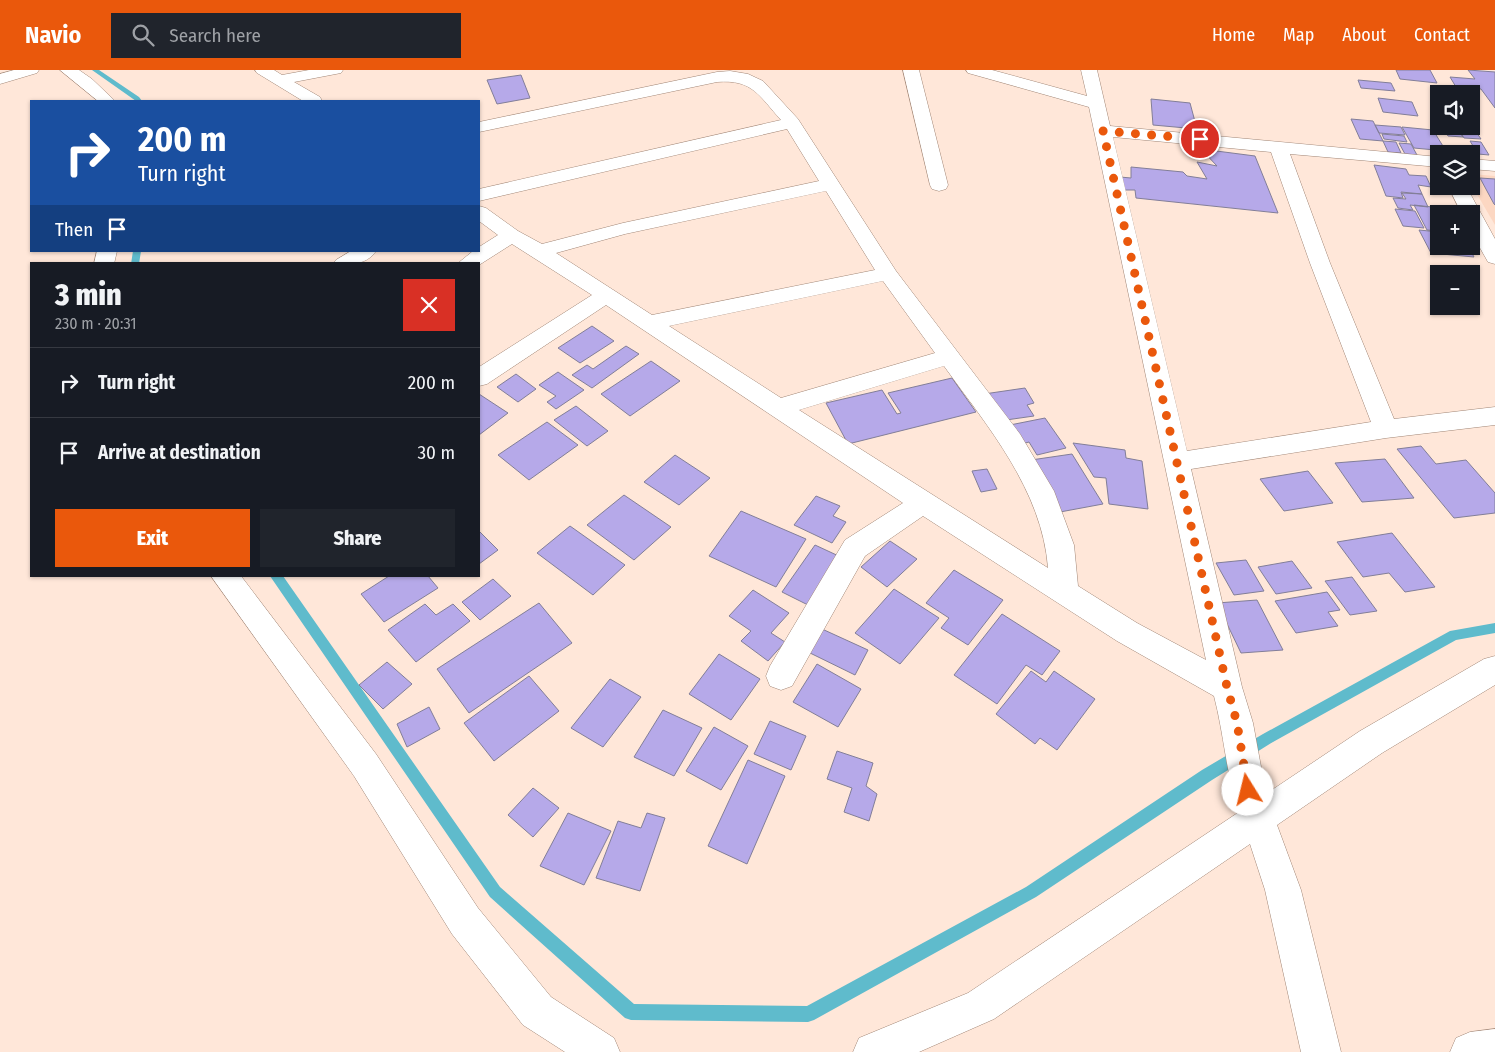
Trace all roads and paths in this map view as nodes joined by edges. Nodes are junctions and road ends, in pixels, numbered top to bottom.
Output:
1 (32, 70) edge
2 (68, 70) edge
3 (263, 70) edge
4 (335, 70) edge
5 (672, 70) edge
6 (911, 70) edge
7 (974, 70) edge
8 (1089, 70) edge
9 (0, 80) edge
10 (280, 80) junction
11 (698, 81) junction
12 (106, 100) edge
13 (312, 100) edge
14 (1098, 104) junction
15 (792, 123) junction
16 (480, 127) edge
17 (1103, 131) junction
18 (1278, 146) junction
19 (1430, 161) edge
20 (1480, 165) edge
21 (1495, 166) edge
22 (830, 184) junction
23 (939, 185) dead end
24 (480, 195) edge
25 (1462, 195) edge
26 (480, 213) edge
27 (511, 235) junction
28 (539, 251) junction
29 (364, 252) edge
30 (1495, 258) edge
31 (347, 262) edge
32 (470, 262) edge
33 (888, 274) junction
34 (607, 295) junction
35 (649, 323) junction
36 (949, 357) junction
37 (480, 377) edge
38 (780, 407) junction
39 (1495, 416) edge
40 (1386, 430) junction
41 (1176, 462) junction
42 (923, 503) junction
43 (227, 577) edge
44 (1064, 591) junction
45 (1495, 669) edge
46 (781, 676) dead end
47 (1227, 687) junction
48 (1253, 805) junction
49 (1495, 1049) edge
50 (600, 1052) edge
51 (873, 1052) edge
52 (1321, 1052) edge
53 (1470, 1052) edge

1 - 9 street
2 - 12 street
3 - 10 street
4 - 10 street
5 - 11 street
6 - 23 street
7 - 14 street
8 - 14 street
10 - 13 street
11 - 15 street
11 - 16 street
14 - 17 street
15 - 22 street
15 - 24 street
17 - 18 street
17 - 41 street
18 - 19 street
18 - 40 street
20 - 21 street
22 - 28 street
22 - 33 street
25 - 30 street
26 - 27 street
27 - 28 street
27 - 32 street
28 - 34 street
29 - 31 street
33 - 35 street
33 - 36 street
34 - 35 street
34 - 37 street
35 - 38 street
36 - 38 street
36 - 44 street
38 - 42 street
39 - 40 street
40 - 41 street
41 - 47 street
42 - 44 street
42 - 46 street
43 - 50 street
44 - 47 street
45 - 48 street
47 - 48 street
48 - 51 street
48 - 52 street
49 - 53 street

